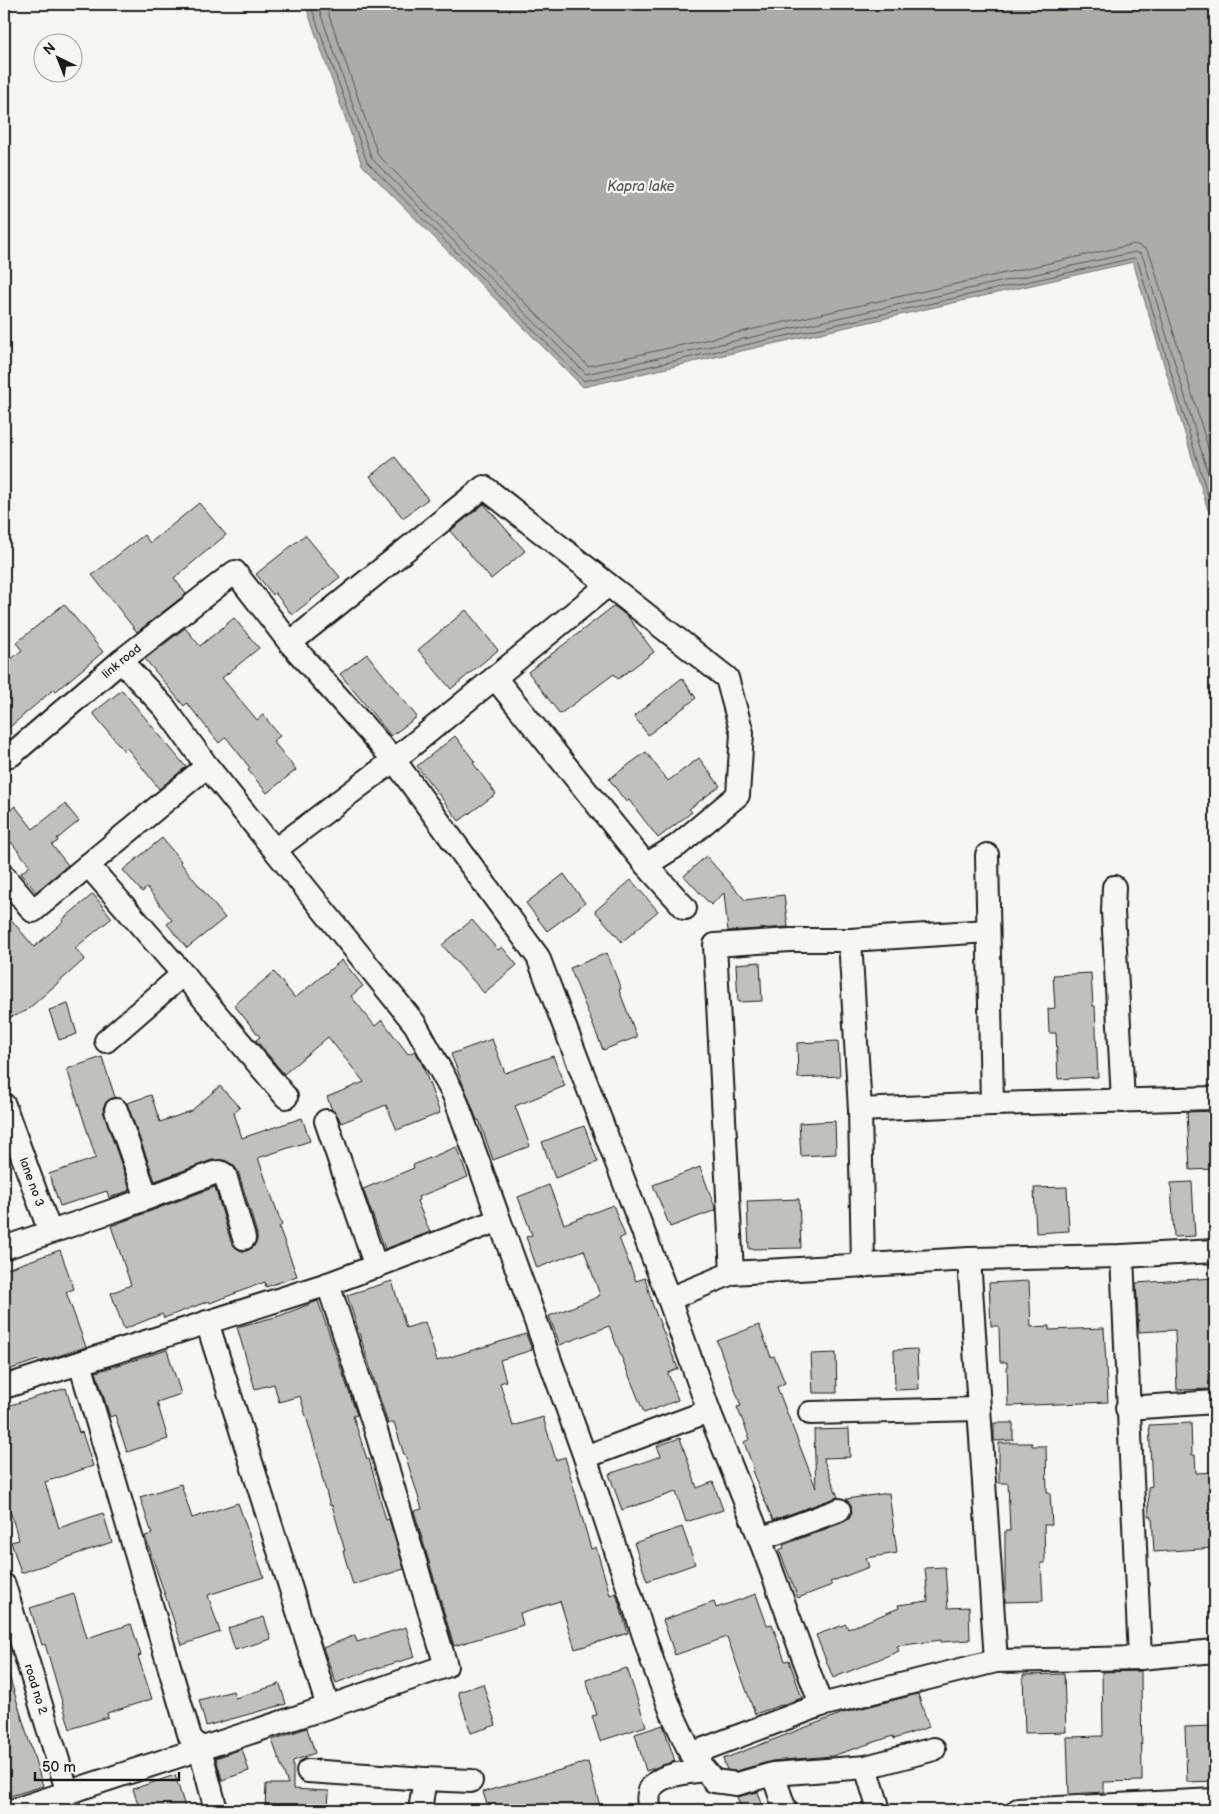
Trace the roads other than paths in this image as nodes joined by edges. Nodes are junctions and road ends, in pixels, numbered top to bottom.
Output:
1 (608, 585) junction
2 (290, 643) junction
3 (121, 661) junction
4 (495, 678) junction
5 (11, 755) dead end
6 (394, 760) junction
7 (207, 766) junction
8 (275, 850) junction
9 (987, 855) dead end
10 (88, 865) junction
11 (646, 865) junction
12 (4, 876) edge
13 (1114, 887) dead end
14 (685, 908) dead end
15 (988, 931) junction
16 (850, 940) junction
17 (183, 974) junction
18 (106, 1041) dead end
19 (286, 1097) dead end
20 (1215, 1098) edge
21 (1123, 1101) junction
22 (992, 1104) junction
23 (4, 1105) edge
24 (116, 1110) dead end
25 (860, 1110) junction
26 (326, 1121) dead end
27 (147, 1198) junction
28 (499, 1220) junction
29 (50, 1232) junction
30 (244, 1238) dead end
31 (4, 1248) edge
32 (1215, 1251) edge
33 (1122, 1256) junction
34 (969, 1259) junction
35 (863, 1266) junction
36 (376, 1267) junction
37 (732, 1273) junction
38 (328, 1284) junction
39 (669, 1299) junction
40 (207, 1322) junction
41 (80, 1363) junction
42 (4, 1387) edge
43 (1215, 1402) edge
44 (1127, 1408) junction
45 (979, 1409) junction
46 (709, 1412) junction
47 (810, 1413) dead end
48 (585, 1457) junction
49 (839, 1510) dead end
50 (760, 1539) junction
51 (4, 1585) edge
52 (1215, 1651) edge
53 (1140, 1658) junction
54 (996, 1661) junction
55 (821, 1705) junction
56 (328, 1707) junction
57 (934, 1749) dead end
58 (200, 1750) junction
59 (698, 1762) junction
60 (866, 1767) junction
61 (308, 1771) dead end
62 (773, 1774) junction
63 (424, 1779) junction
64 (472, 1781) dead end
65 (68, 1793) junction
66 (1215, 1800) edge
67 (14, 1810) edge
68 (213, 1810) edge
69 (420, 1810) edge
70 (650, 1810) edge
71 (785, 1810) edge
72 (879, 1810) edge
73 (1018, 1810) edge

1 - 2 street
1 - 4 street
1 - 11 street
2 - 3 street, link road
2 - 6 street
3 - 5 street, link road
3 - 7 street
4 - 6 street
4 - 11 street
6 - 8 street
6 - 39 street
7 - 8 street
7 - 10 street
8 - 28 street
9 - 15 street
10 - 12 street
10 - 17 street
11 - 14 street
13 - 21 street
15 - 16 street
15 - 22 street
16 - 25 street
16 - 37 street
17 - 18 street
17 - 19 street
20 - 21 street
21 - 22 street
22 - 25 street
23 - 29 street, lane no 3
24 - 27 street
25 - 35 street
26 - 36 street
27 - 29 street
27 - 30 street
28 - 36 street
28 - 48 street
29 - 31 street
32 - 33 street
33 - 34 street
33 - 44 street
34 - 35 street
34 - 45 street
35 - 37 street
36 - 38 street
37 - 39 street
38 - 40 street
38 - 56 street
39 - 46 street
40 - 41 street
40 - 56 street
41 - 42 street
41 - 58 street
43 - 44 street
44 - 53 street
45 - 47 street
45 - 54 street
46 - 48 street
46 - 50 street
48 - 59 street
49 - 50 street
50 - 55 street
51 - 65 street, road no 2
52 - 53 street
53 - 54 street
54 - 55 street
55 - 59 street
56 - 58 street
57 - 60 street
58 - 65 street
58 - 68 street
59 - 62 street
59 - 70 street
60 - 62 street
60 - 72 street
61 - 63 street
62 - 71 street
63 - 64 street
63 - 69 street
65 - 67 street
66 - 73 street

